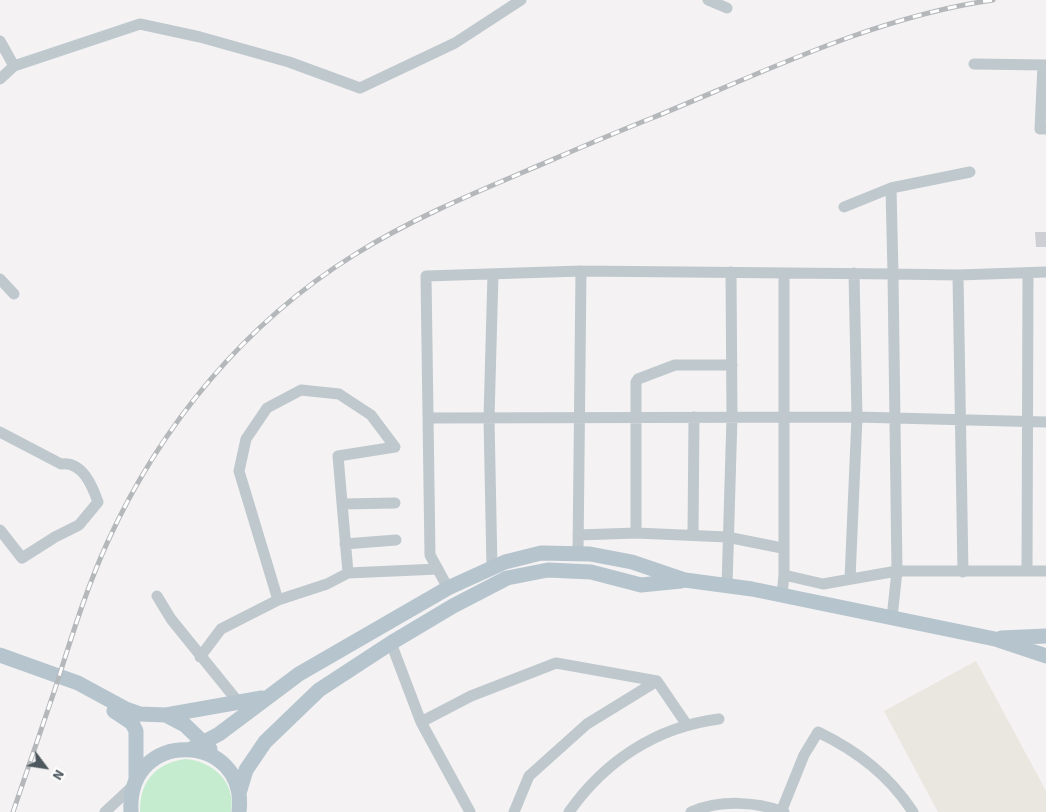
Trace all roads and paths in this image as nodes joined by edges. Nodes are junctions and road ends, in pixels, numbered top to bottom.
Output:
1 (521, 0) edge
2 (708, 0) edge
3 (727, 8) dead end
4 (0, 41) edge
5 (974, 64) dead end
6 (1044, 65) edge
7 (14, 66) junction
8 (0, 79) edge
9 (1046, 130) edge
10 (970, 172) dead end
11 (892, 188) junction
12 (844, 206) dead end
13 (581, 271) junction
14 (731, 272) junction
15 (1046, 272) edge
16 (784, 273) junction
17 (854, 273) junction
18 (1028, 273) junction
19 (493, 274) junction
20 (893, 274) junction
21 (958, 275) junction
22 (0, 279) edge
23 (14, 294) dead end
24 (732, 365) junction
25 (694, 417) junction
26 (732, 417) junction
27 (784, 417) junction
28 (857, 417) junction
29 (896, 417) junction
30 (428, 418) junction
31 (489, 418) junction
32 (580, 418) junction
33 (637, 418) junction
34 (960, 420) junction
35 (1027, 421) junction
36 (1046, 422) edge
37 (0, 432) edge
38 (395, 503) dead end
39 (342, 504) junction
40 (0, 530) edge
41 (636, 533) junction
42 (578, 535) junction
43 (693, 535) junction
44 (727, 536) junction
45 (396, 540) dead end
46 (345, 544) junction
47 (782, 548) junction
48 (578, 554) junction
49 (492, 568) junction
50 (438, 569) junction
51 (897, 570) junction
52 (1027, 571) junction
53 (1046, 571) edge
54 (963, 572) junction
55 (348, 573) junction
56 (784, 575) junction
57 (850, 579) junction
58 (685, 580) junction
59 (727, 586) junction
60 (448, 588) junction
61 (782, 595) junction
62 (156, 596) dead end
63 (278, 600) junction
64 (892, 618) junction
65 (1046, 636) edge
66 (995, 639) junction
67 (391, 643) junction
68 (0, 655) edge
69 (200, 656) junction
70 (1046, 656) edge
71 (0, 662) edge
72 (657, 681) junction
73 (266, 697) junction
74 (239, 703) junction
75 (166, 715) junction
76 (719, 719) dead end
77 (421, 722) junction
78 (687, 725) junction
79 (198, 746) junction
80 (135, 782) junction
81 (239, 793) junction
82 (105, 812) edge
83 (131, 812) edge
84 (239, 812) edge
85 (470, 812) edge
86 (514, 812) edge
87 (569, 812) edge
88 (690, 812) edge
89 (782, 812) edge
90 (913, 812) edge

1 - 7 street
2 - 3 street
4 - 7 street
5 - 6 street
6 - 9 street
7 - 8 street
10 - 11 street
11 - 12 street
11 - 20 street
13 - 14 street
13 - 19 street
13 - 32 street
14 - 16 street
14 - 24 street
15 - 18 street
16 - 17 street
16 - 27 street
17 - 20 street
17 - 28 street
18 - 21 street
18 - 35 street
19 - 30 street
19 - 31 street
20 - 21 street
20 - 29 street
21 - 34 street
22 - 23 street
24 - 26 street
24 - 33 street
25 - 26 street
25 - 33 street
25 - 43 street
26 - 27 street
26 - 44 street
27 - 28 street
27 - 47 street
28 - 29 street
28 - 57 street
29 - 34 street
29 - 51 street
30 - 31 street
30 - 50 street
31 - 32 street
31 - 49 street
32 - 33 street
32 - 42 street
33 - 41 street
34 - 35 street
34 - 54 street
35 - 36 street
35 - 52 street
37 - 40 street
38 - 39 street
39 - 46 street
39 - 63 street
41 - 42 street
41 - 43 street
42 - 48 street
43 - 44 street
44 - 47 street
44 - 59 street
45 - 46 street
46 - 55 street
47 - 56 street
48 - 49 main road
48 - 58 main road
49 - 60 main road
50 - 55 street
50 - 60 street
51 - 54 street
51 - 57 street
51 - 64 street
52 - 53 street
52 - 54 street
55 - 63 street
56 - 57 street
56 - 61 street
58 - 59 main road
58 - 67 main road
59 - 61 main road
60 - 73 main road
61 - 64 main road
62 - 69 street
63 - 69 street
64 - 66 main road
65 - 66 main road
66 - 70 main road
67 - 77 street
67 - 81 main road
68 - 75 main road
69 - 74 street
71 - 80 main road
72 - 77 street
72 - 78 street
72 - 86 street
73 - 74 main road
73 - 79 main road
74 - 75 main road
75 - 79 main road
76 - 78 street
77 - 85 street
78 - 87 street
79 - 80 main road
79 - 81 main road
80 - 82 street
80 - 83 main road
81 - 84 main road
88 - 89 street
89 - 90 street

